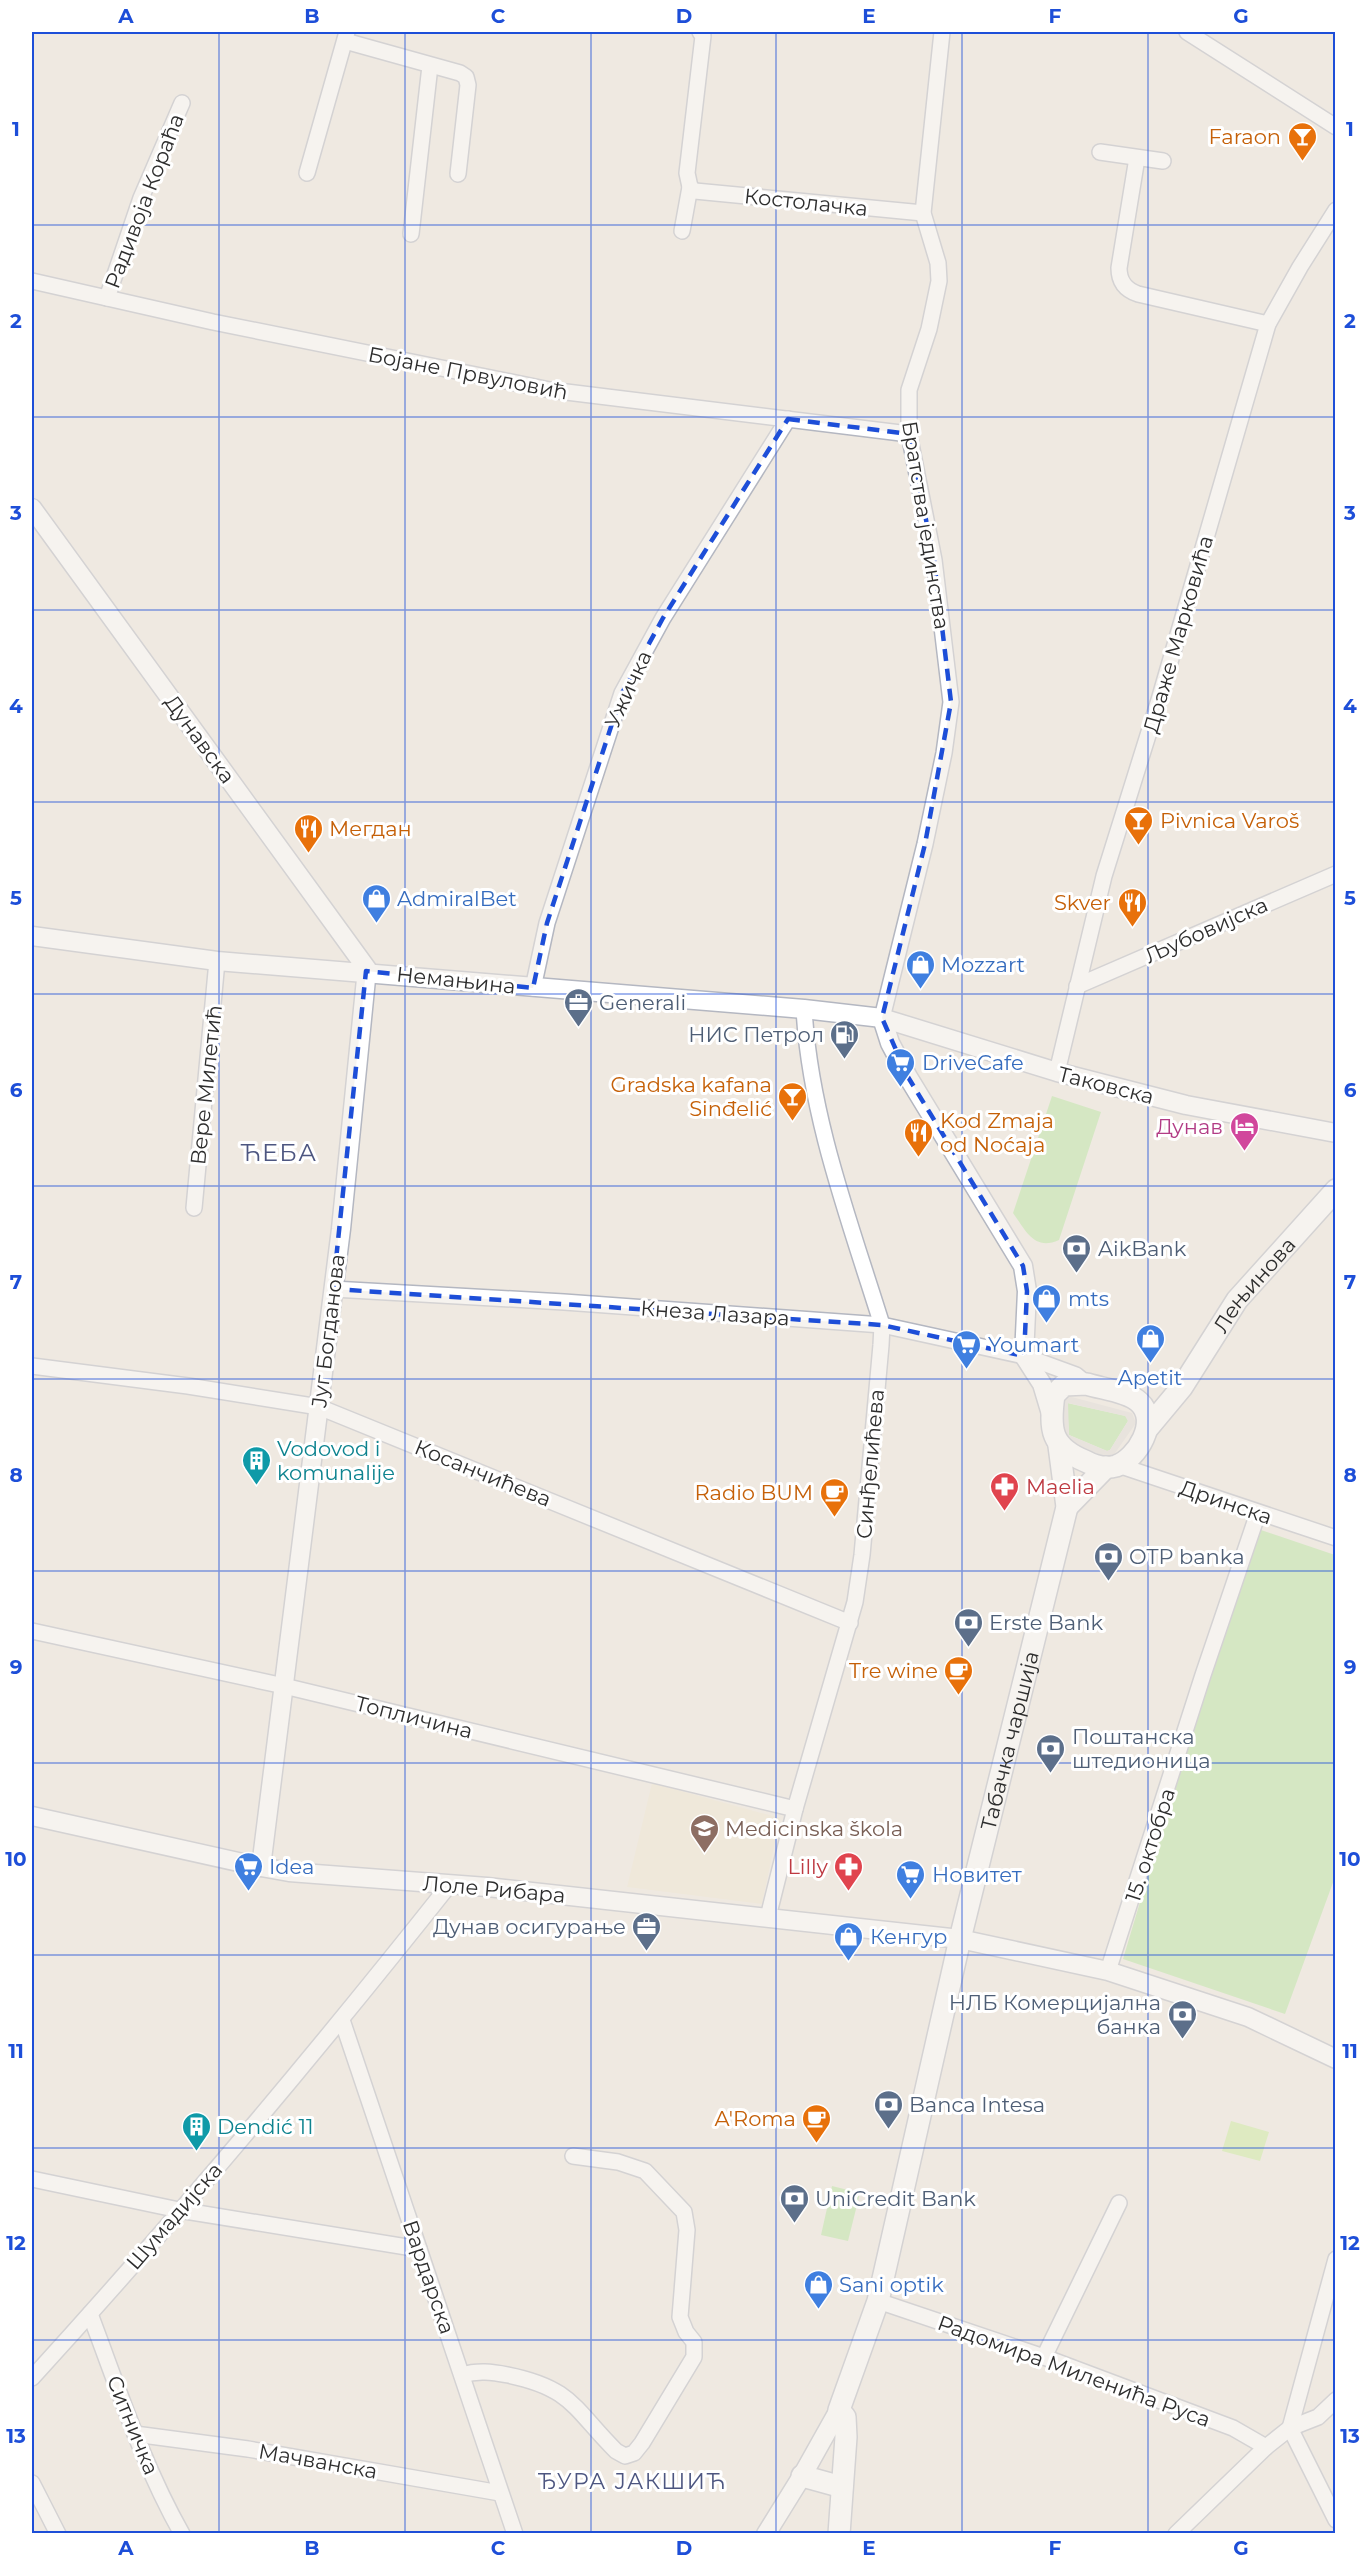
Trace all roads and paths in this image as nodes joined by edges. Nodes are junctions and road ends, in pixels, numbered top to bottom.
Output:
1 (700, 32) edge
2 (942, 32) edge
3 (1187, 32) edge
4 (346, 36) edge
5 (430, 66) junction
6 (182, 103) dead end
7 (1335, 127) edge
8 (1100, 152) dead end
9 (1137, 158) junction
10 (1163, 161) dead end
11 (307, 173) dead end
12 (458, 174) dead end
13 (690, 187) junction
14 (1335, 210) edge
15 (923, 213) junction
16 (682, 231) dead end
17 (411, 234) dead end
18 (32, 281) edge
19 (107, 298) junction
20 (1268, 324) junction
21 (788, 419) junction
22 (909, 434) junction
23 (32, 508) edge
24 (1335, 874) edge
25 (32, 936) edge
26 (217, 961) junction
27 (366, 971) junction
28 (1077, 986) junction
29 (533, 988) junction
30 (804, 1009) junction
31 (882, 1018) junction
32 (1057, 1072) junction
33 (1335, 1133) edge
34 (1335, 1190) edge
35 (194, 1208) dead end
36 (333, 1289) junction
37 (882, 1325) junction
38 (1024, 1356) junction
39 (32, 1366) edge
40 (1087, 1384) junction
41 (1182, 1387) junction
42 (1129, 1397) junction
43 (319, 1407) junction
44 (1051, 1414) junction
45 (1147, 1429) junction
46 (1059, 1446) junction
47 (1112, 1466) junction
48 (1067, 1507) junction
49 (1258, 1513) junction
50 (1335, 1538) edge
51 (850, 1623) junction
52 (32, 1631) edge
53 (284, 1686) junction
54 (795, 1809) junction
55 (32, 1816) edge
56 (261, 1867) junction
57 (450, 1884) junction
58 (768, 1917) junction
59 (960, 1939) junction
60 (1108, 1971) junction
61 (342, 2020) junction
62 (1335, 2059) edge
63 (573, 2156) dead end
64 (32, 2179) edge
65 (1119, 2203) dead end
66 (179, 2210) junction
67 (419, 2249) junction
68 (1335, 2259) edge
69 (878, 2301) junction
70 (90, 2314) junction
71 (1044, 2357) junction
72 (462, 2375) junction
73 (32, 2378) edge
74 (1335, 2400) edge
75 (839, 2410) junction
76 (1290, 2428) junction
77 (135, 2434) junction
78 (1266, 2447) junction
79 (802, 2476) junction
80 (32, 2483) edge
81 (842, 2487) junction
82 (500, 2493) junction
83 (1335, 2520) edge
84 (58, 2534) edge
85 (182, 2534) edge
86 (515, 2534) edge
87 (766, 2534) edge
88 (839, 2534) edge
89 (1176, 2534) edge

1 - 13 street
2 - 15 street, Братства јединства
3 - 7 street
4 - 5 street
4 - 11 street
5 - 12 street
5 - 17 street
6 - 19 street, Радивоја Кораћа
8 - 9 street
9 - 10 street
9 - 20 street
13 - 15 street, Костолачка
13 - 16 street
14 - 20 street, Драже Марковића
15 - 22 street, Братства јединства
18 - 19 street, Бојане Првуловић
19 - 21 street, Бојане Првуловић
20 - 28 street, Драже Марковића
21 - 22 street, Бојане Првуловић
21 - 29 street, Ужичка
22 - 31 street, Братства јединства
23 - 27 street, Дунавска
24 - 28 street, Љубовијска
25 - 26 street, Немањина
26 - 27 street, Немањина
26 - 35 street, Вере Милетић
27 - 29 street, Немањина
27 - 36 street, Југ Богданова
28 - 32 street, Драже Марковића
29 - 30 street, Немањина
30 - 31 street, Немањина
30 - 37 street, Синђелићева
31 - 32 street, Таковска
31 - 38 street
32 - 33 street, Таковска
34 - 41 main road, Лењинова
36 - 37 street, Кнеза Лазара
36 - 43 street, Југ Богданова
37 - 38 street, Кнеза Лазара
37 - 51 street, Синђелићева
38 - 40 street, Кнеза Лазара
38 - 44 street
39 - 43 street, Косанчићева
40 - 42 main road
40 - 44 main road
41 - 42 main road
41 - 45 main road, Лењинова
42 - 45 main road
43 - 51 street, Косанчићева
43 - 53 street, Југ Богданова
44 - 46 main road
45 - 47 main road
46 - 47 main road
46 - 48 main road, Табачка чаршија
47 - 48 main road
47 - 49 street, Дринска
48 - 59 main road, Табачка чаршија
49 - 50 street, Дринска
49 - 60 street, 15. октобра
51 - 54 street, Синђелићева
52 - 53 street, Топличина
53 - 54 street, Топличина
53 - 56 street, Југ Богданова
54 - 58 street, Синђелићева
55 - 56 street, Лоле Рибара
56 - 57 street, Лоле Рибара
57 - 58 street, Лоле Рибара
57 - 61 street, Шумадијска
58 - 59 street, Лоле Рибара
59 - 60 street, Лоле Рибара
59 - 69 main road, Табачка чаршија
60 - 62 street, Лоле Рибара
61 - 66 street, Шумадијска
61 - 67 street, Вардарска
63 - 72 street
64 - 66 street
65 - 71 street
66 - 67 street
66 - 70 street, Шумадијска
67 - 72 street, Вардарска
68 - 76 street
69 - 71 street, Радомира Миленића Руса
69 - 75 main road, Табачка чаршија
70 - 73 street, Шумадијска
70 - 77 street, Ситничка
71 - 78 street, Радомира Миленића Руса
72 - 82 street, Вардарска
74 - 76 street
75 - 79 street
75 - 81 main road
76 - 78 street
76 - 83 street
77 - 82 street, Мачванска
77 - 85 street, Ситничка
78 - 89 street
79 - 81 main road
79 - 87 street
80 - 84 street
81 - 88 main road
82 - 86 street, Вардарска

